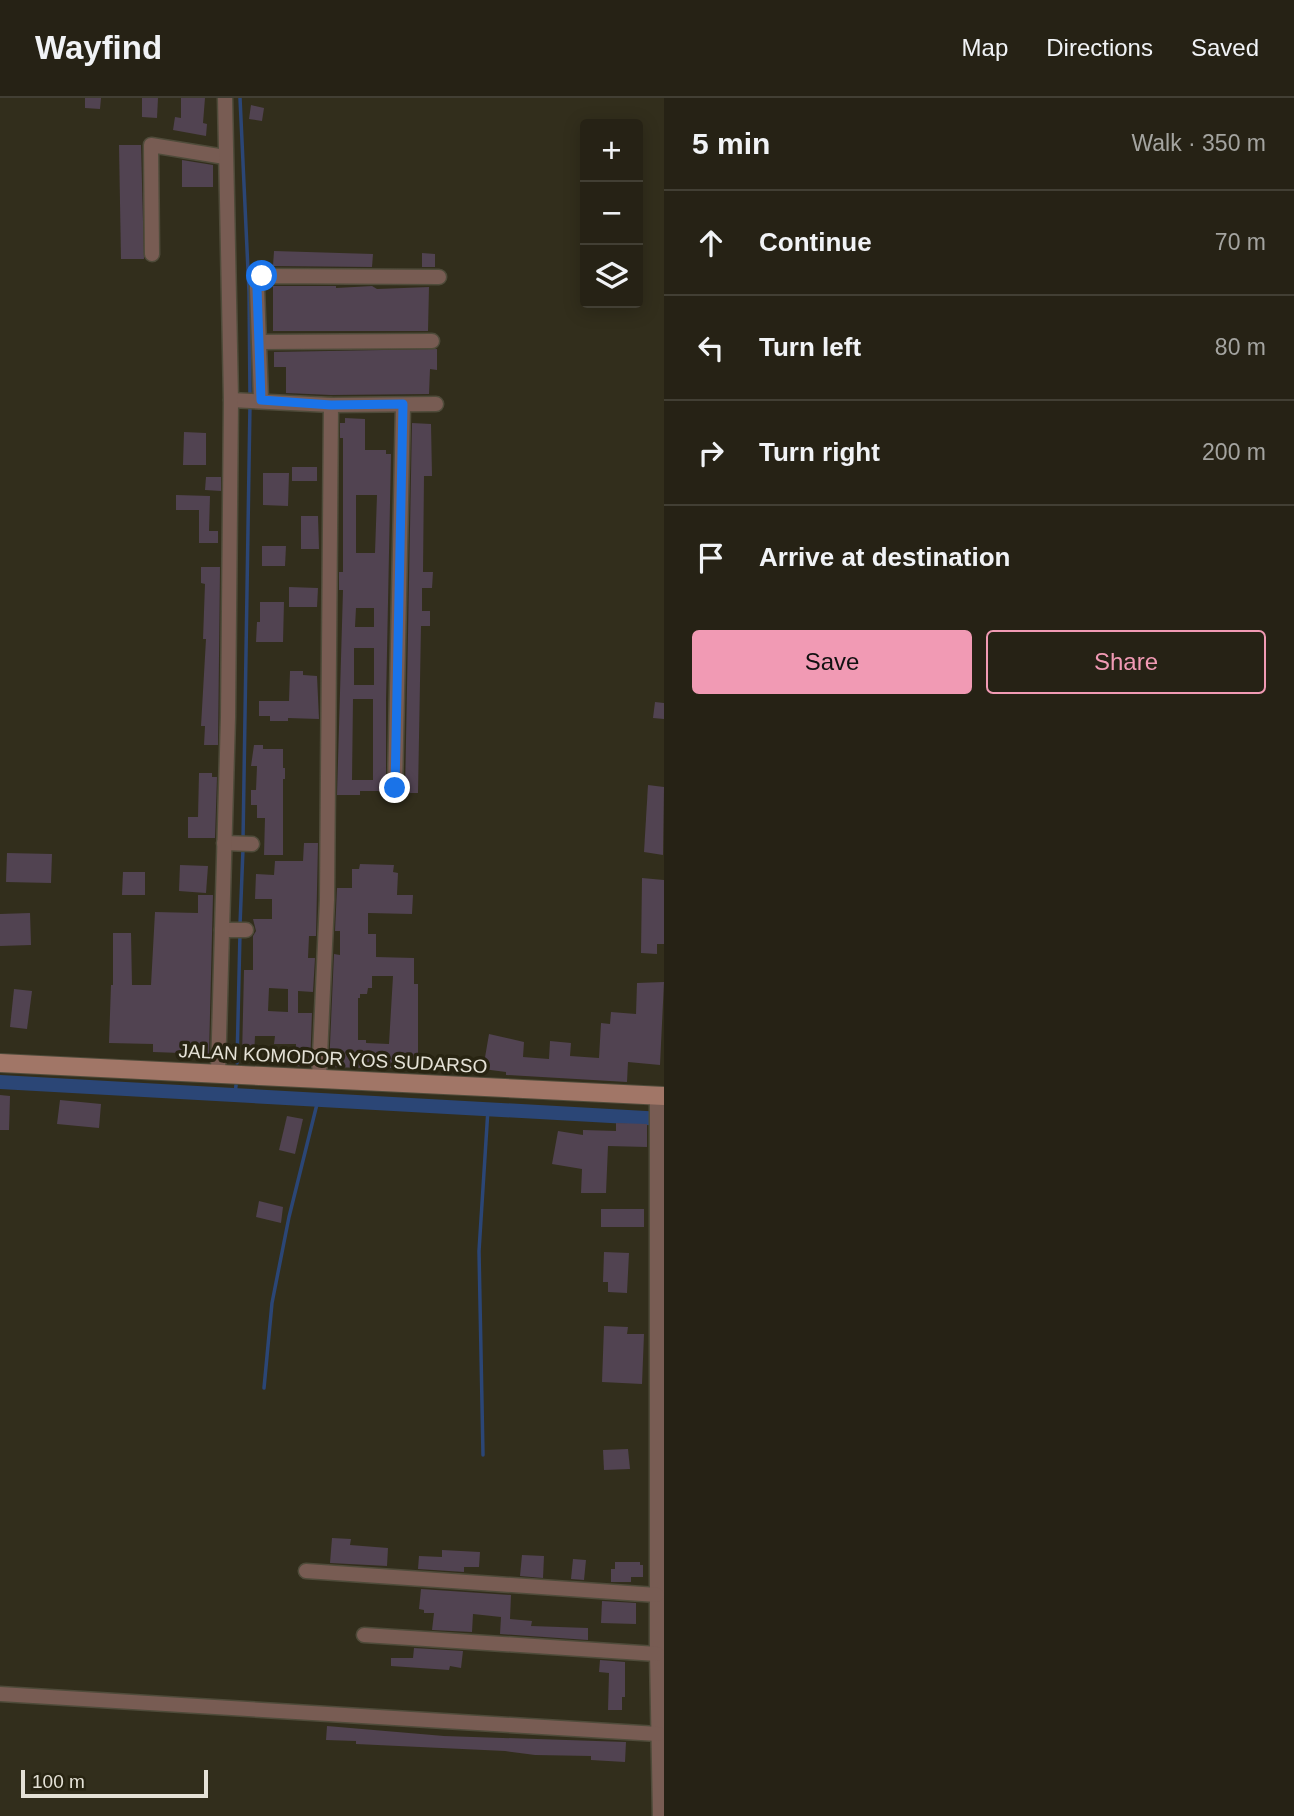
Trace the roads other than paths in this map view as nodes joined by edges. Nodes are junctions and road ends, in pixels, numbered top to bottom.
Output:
1 (225, 98) edge
2 (225, 157) junction
3 (152, 254) dead end
4 (439, 277) dead end
5 (432, 341) dead end
6 (259, 342) junction
7 (246, 399) junction
8 (403, 404) junction
9 (436, 404) dead end
10 (331, 405) junction
11 (395, 788) dead end
12 (230, 843) junction
13 (252, 844) dead end
14 (0, 1063) edge
15 (218, 1073) junction
16 (319, 1079) junction
17 (660, 1098) edge
18 (306, 1571) dead end
19 (657, 1595) junction
20 (363, 1635) dead end
21 (657, 1654) junction
22 (0, 1694) edge
23 (661, 1697) edge
24 (658, 1734) junction
25 (660, 1816) edge

1 - 2 street
2 - 3 street
2 - 7 street
4 - 6 street
5 - 6 street
6 - 7 street
7 - 10 street
7 - 12 street
8 - 9 street
8 - 10 street
8 - 11 street
10 - 16 street
12 - 13 street
12 - 15 street
14 - 15 street, JALAN KOMODOR YOS SUDARSO
15 - 16 street, JALAN KOMODOR YOS SUDARSO
16 - 17 street, JALAN KOMODOR YOS SUDARSO
17 - 19 street
18 - 19 street
19 - 21 street
20 - 21 street
21 - 23 street
22 - 24 street
23 - 24 street
24 - 25 street

